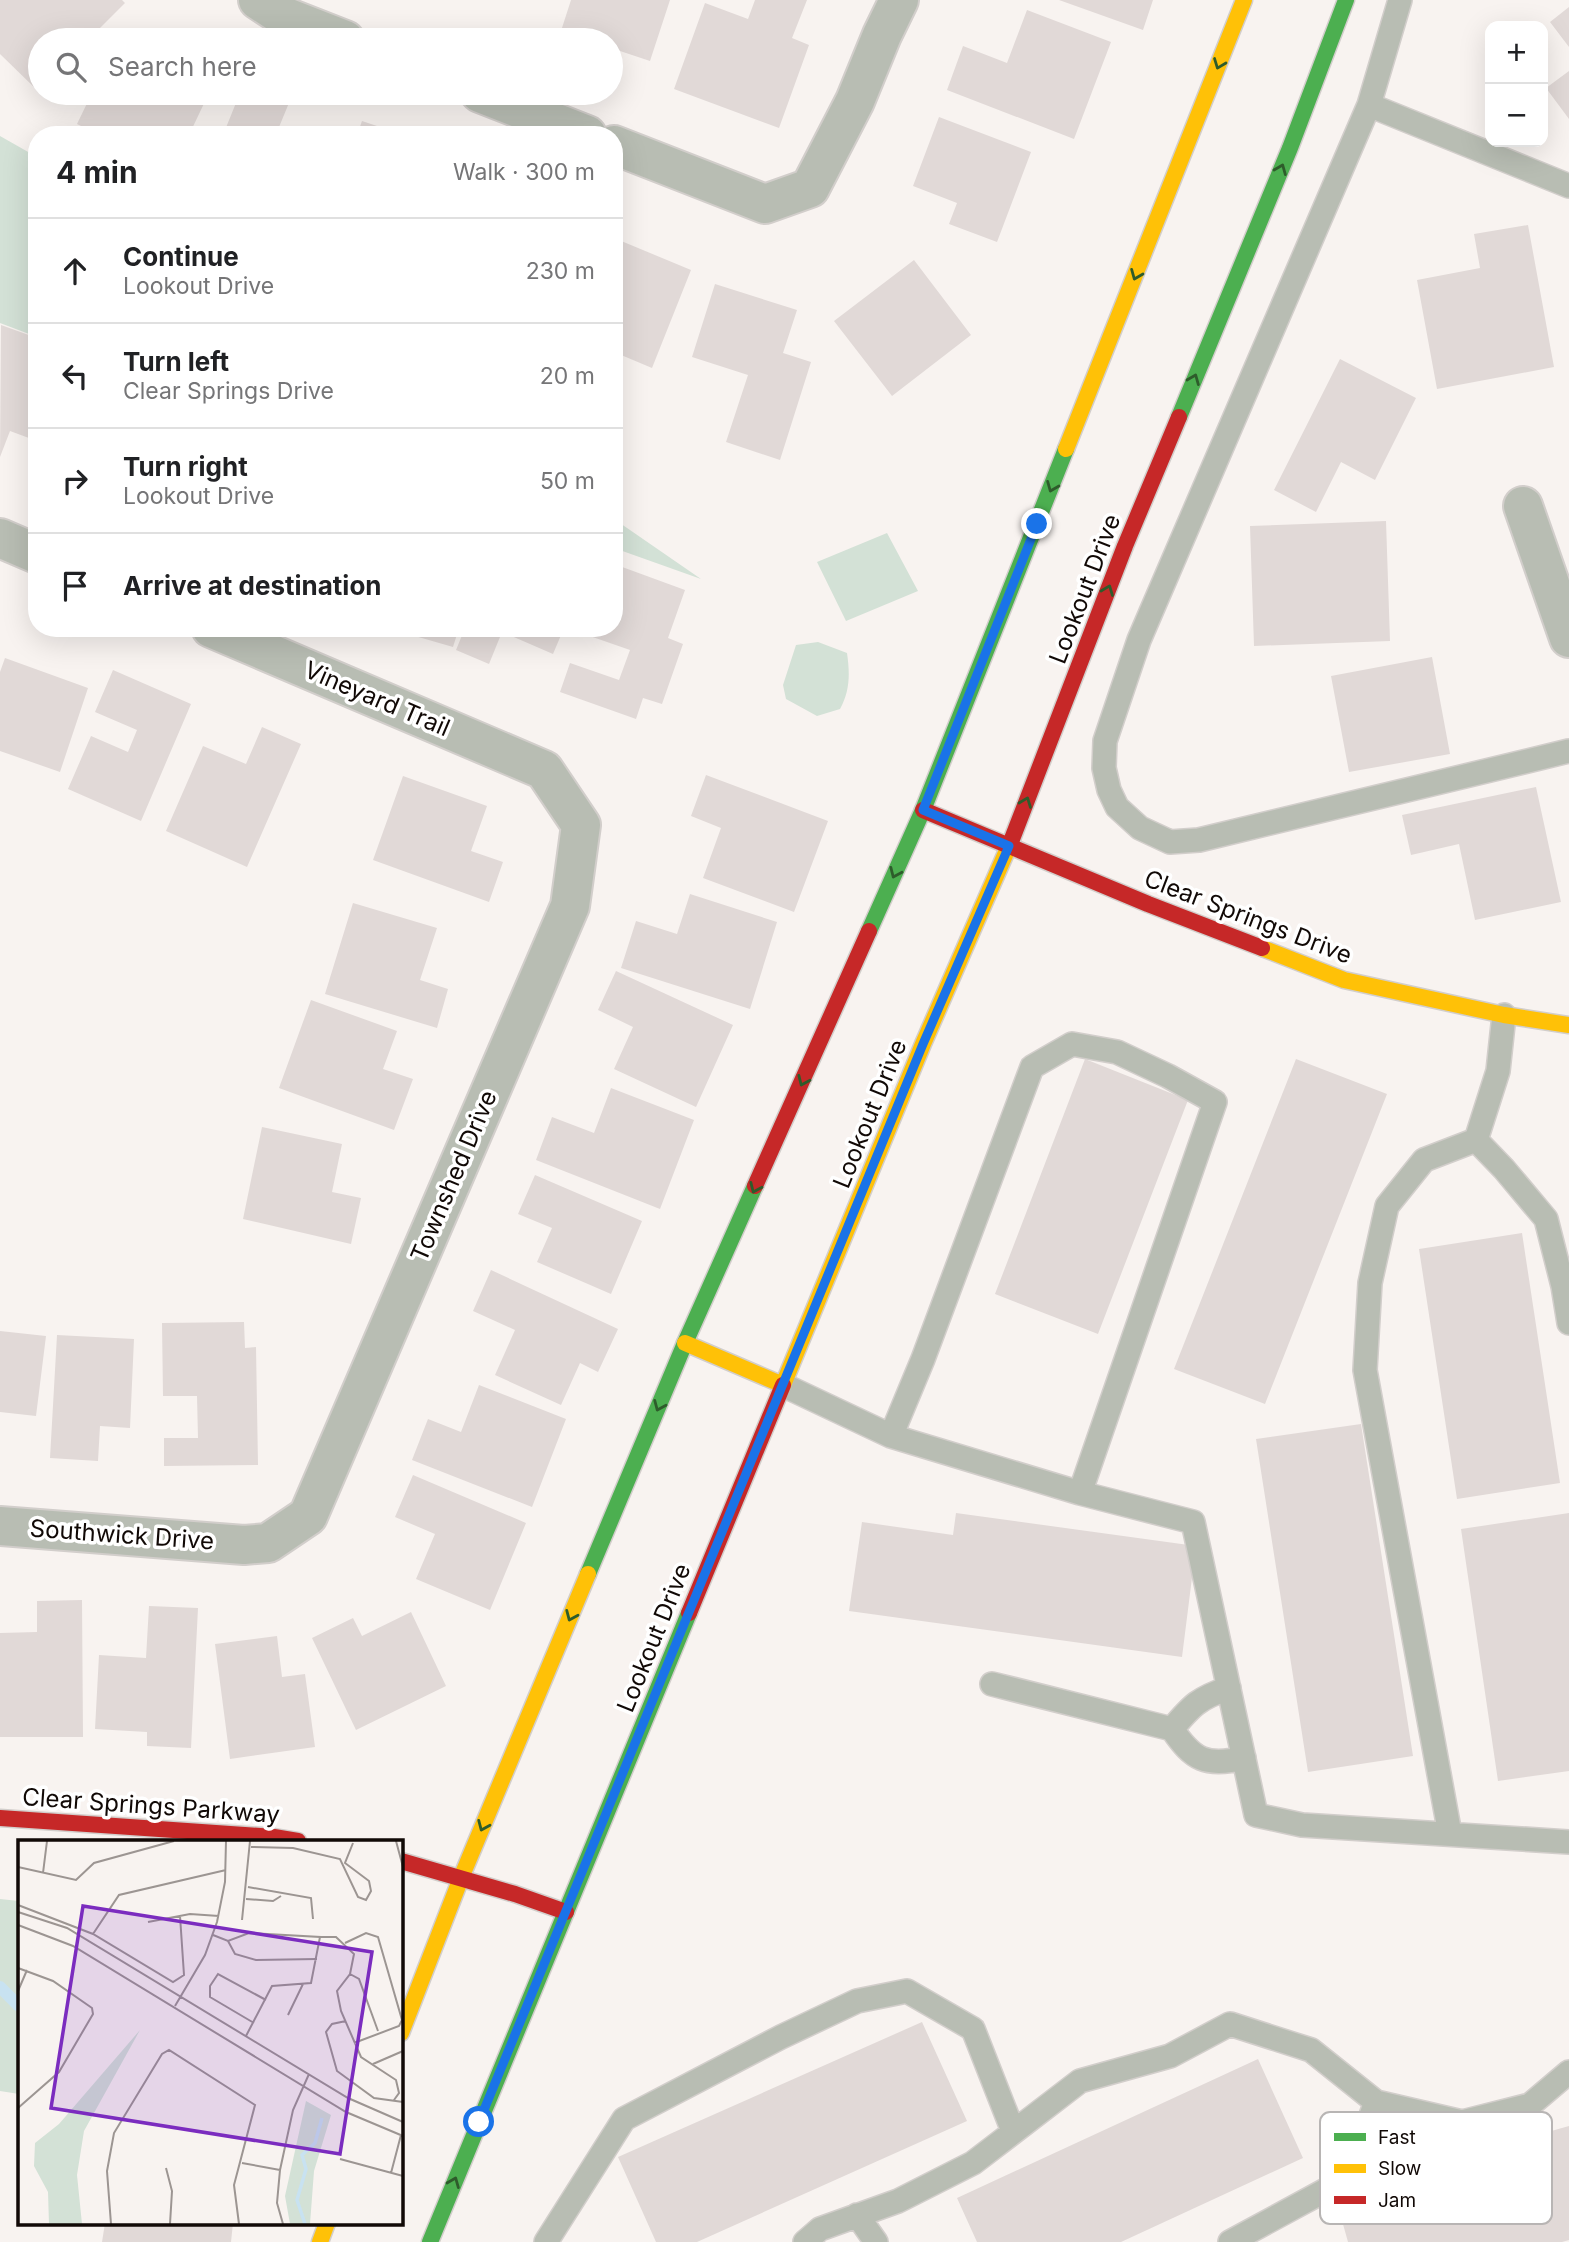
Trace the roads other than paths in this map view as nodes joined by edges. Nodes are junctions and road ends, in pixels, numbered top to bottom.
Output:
1 (258, 0) edge
2 (899, 0) edge
3 (1244, 0) edge
4 (1346, 0) edge
5 (1400, 0) edge
6 (314, 28) edge
7 (511, 105) edge
8 (1369, 105) junction
9 (564, 126) edge
10 (623, 149) edge
11 (1569, 186) edge
12 (1523, 506) dead end
13 (0, 538) edge
14 (28, 550) edge
15 (232, 637) edge
16 (1569, 638) edge
17 (1569, 751) edge
18 (544, 770) joint
19 (923, 810) junction
20 (1009, 846) junction
21 (1504, 1015) junction
22 (1569, 1025) edge
23 (1476, 1140) junction
24 (1569, 1323) edge
25 (685, 1343) junction
26 (783, 1385) junction
27 (891, 1436) junction
28 (1080, 1493) junction
29 (0, 1526) edge
30 (244, 1545) joint
31 (992, 1684) dead end
32 (1229, 1688) junction
33 (1172, 1729) junction
34 (1244, 1758) junction
35 (0, 1818) edge
36 (1450, 1834) junction
37 (292, 1840) edge
38 (1569, 1842) edge
39 (402, 1861) edge
40 (461, 1878) junction
41 (566, 1912) junction
42 (402, 2030) edge
43 (1569, 2072) edge
44 (1376, 2102) junction
45 (1372, 2112) edge
46 (1419, 2112) edge
47 (1502, 2112) edge
48 (1013, 2132) junction
49 (1320, 2193) edge
50 (857, 2215) junction
51 (327, 2224) edge
52 (320, 2242) edge
53 (430, 2242) edge
54 (546, 2242) edge
55 (805, 2242) edge
56 (876, 2242) edge
57 (1230, 2242) edge

1 - 6 street
2 - 10 street
3 -> 19 main road
20 -> 4 main road, Lookout Drive
5 - 8 lane
7 - 9 street
8 - 11 lane
8 - 17 lane
12 - 16 street
13 - 14 street
15 - 18 street, Vineyard Trail
18 - 30 street, Townshed Drive
19 - 20 main road, Clear Springs Drive
19 -> 25 main road
20 - 21 main road, Clear Springs Drive
20 - 26 main road, Lookout Drive
21 - 22 main road, Clear Springs Drive
21 - 23 lane
23 - 24 lane
23 - 36 lane
25 - 26 main road
25 -> 40 main road
26 - 27 lane
26 - 41 main road, Lookout Drive
27 - 28 lane
27 - 28 lane
28 - 32 lane
29 - 30 street, Southwick Drive
31 - 33 lane
32 - 33 lane
32 - 34 lane
33 - 34 lane
34 - 36 lane
35 - 37 main road, Clear Springs Parkway
36 - 38 lane
39 - 40 main road
40 - 41 main road
40 - 42 main road
53 -> 41 main road, Lookout Drive
43 - 47 lane
44 - 45 lane
44 - 46 lane
44 - 48 lane
48 - 50 lane
48 - 54 lane
49 - 57 lane
50 - 55 lane
50 - 56 lane
51 - 52 main road

